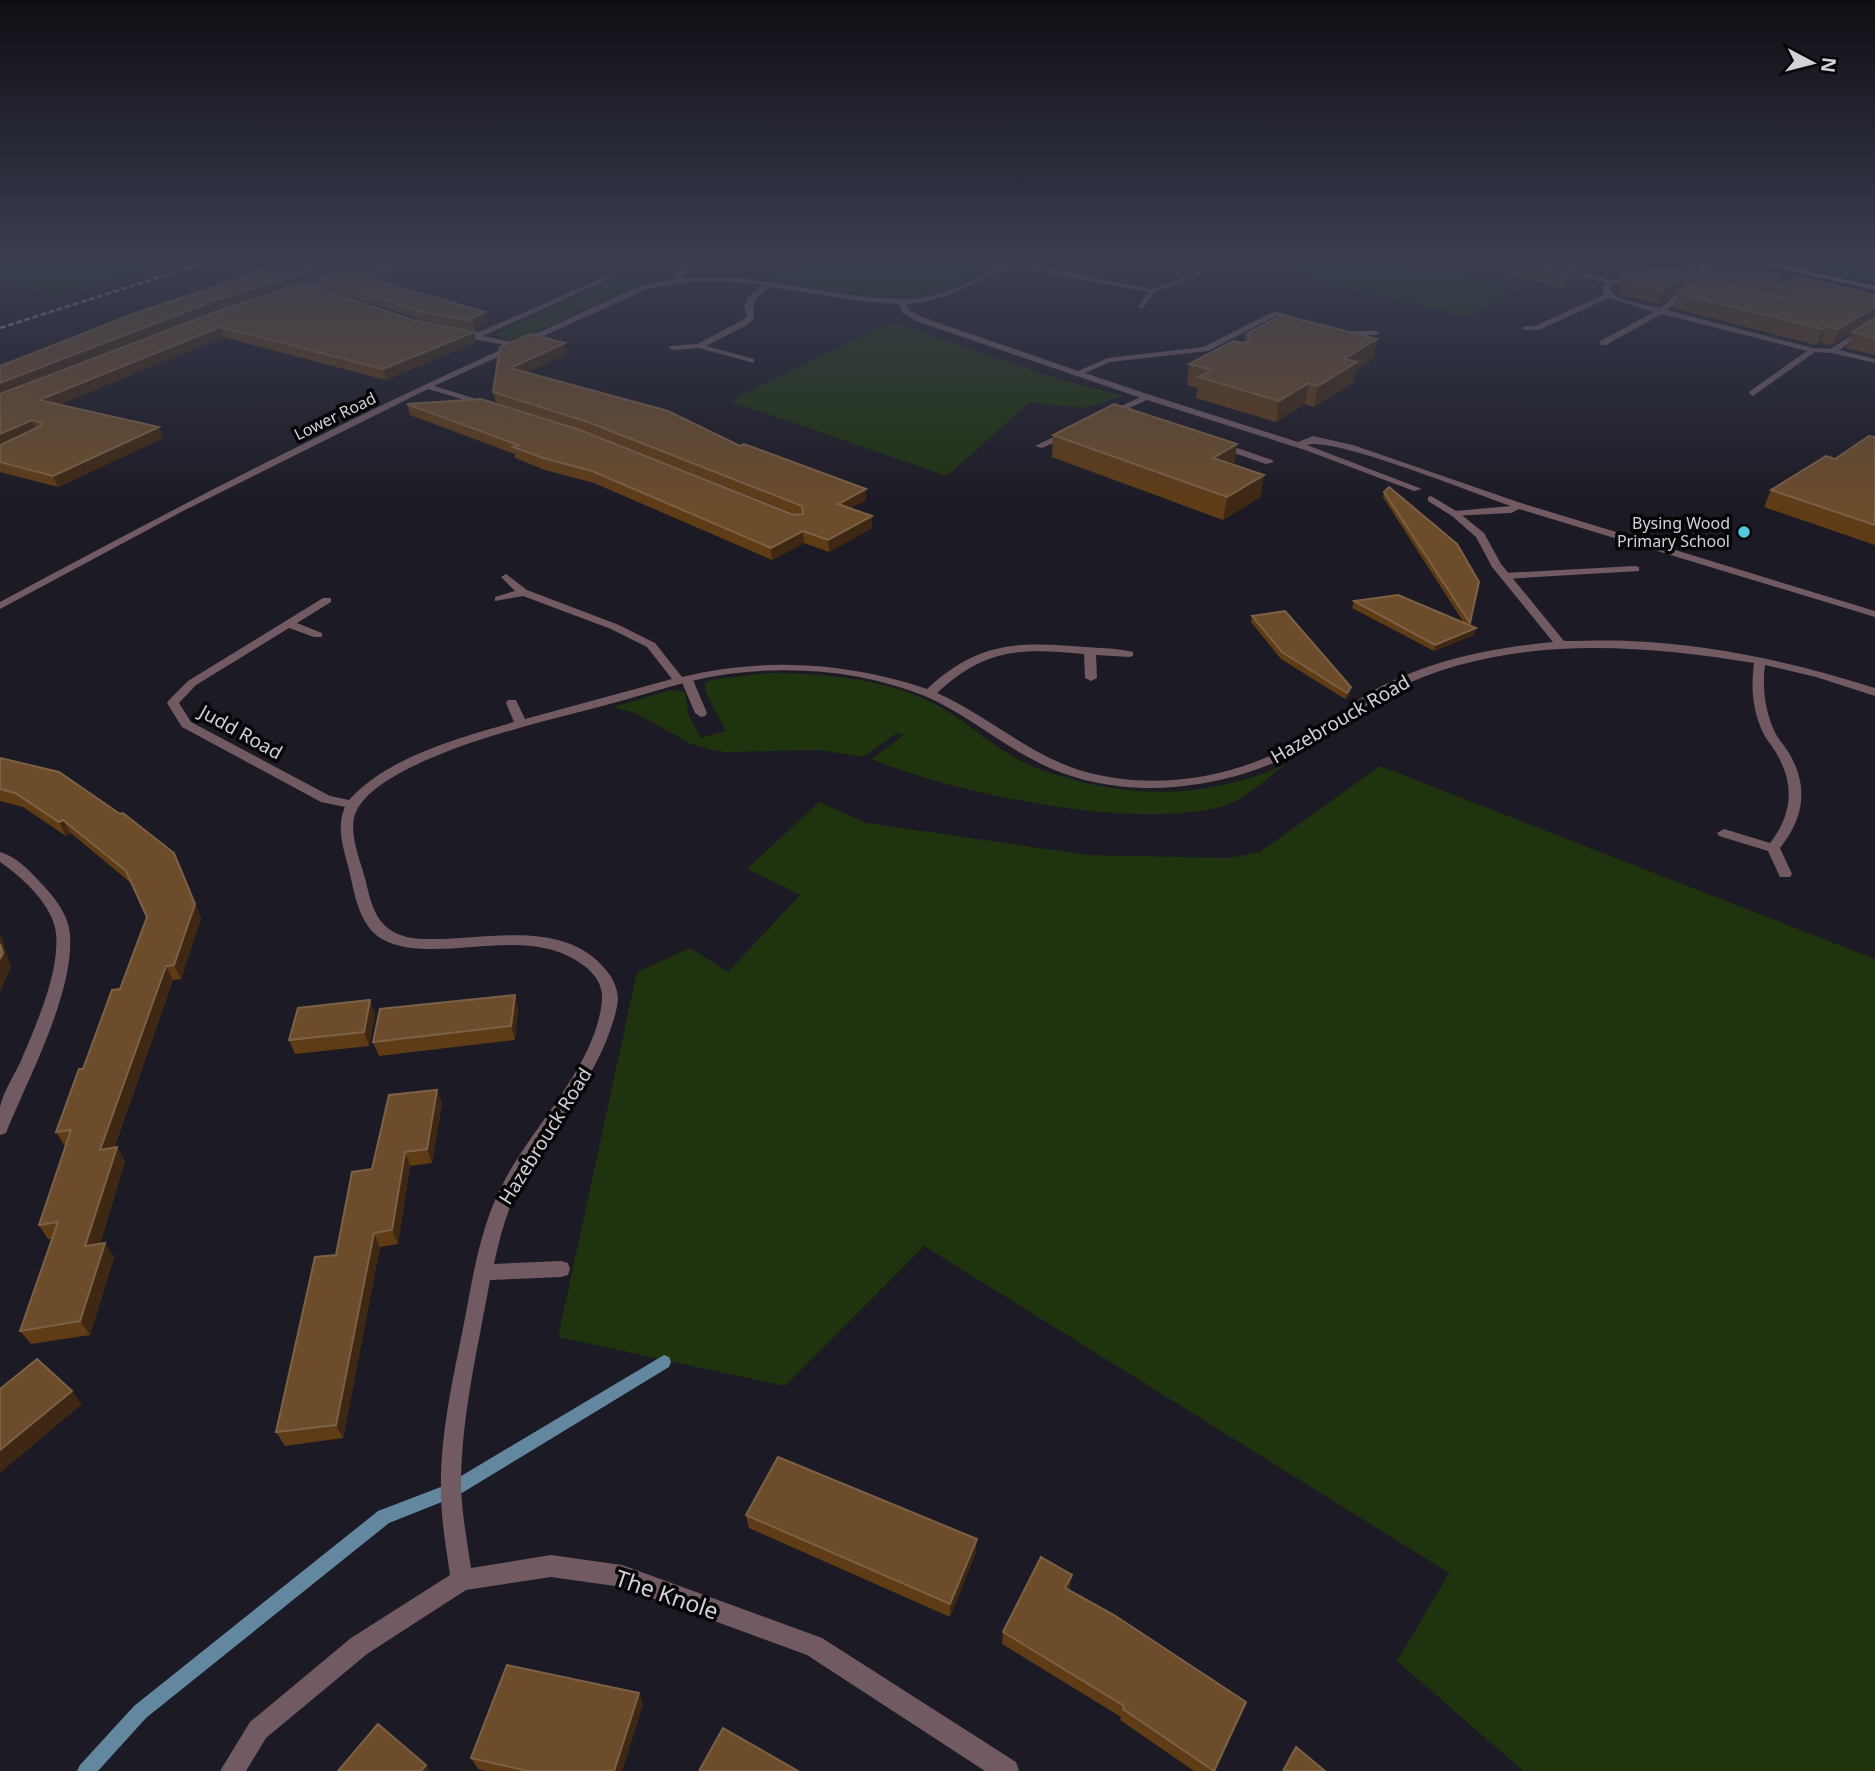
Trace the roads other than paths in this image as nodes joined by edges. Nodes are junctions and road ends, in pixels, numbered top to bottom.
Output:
1 (499, 342) edge
2 (523, 342) edge
3 (708, 342) edge
4 (986, 342) edge
5 (1219, 342) edge
6 (1780, 342) edge
7 (1846, 342) edge
8 (516, 345) junction
9 (699, 346) junction
10 (673, 348) dead end
11 (1205, 349) junction
12 (1813, 350) junction
13 (1832, 351) junction
14 (1217, 353) edge
15 (751, 361) dead end
16 (1875, 362) edge
17 (1079, 373) junction
18 (427, 386) junction
19 (1753, 393) dead end
20 (1147, 397) junction
21 (494, 407) edge
22 (1116, 410) junction
23 (1129, 414) edge
24 (1094, 420) edge
25 (1072, 430) edge
26 (1206, 440) edge
27 (1299, 445) junction
28 (1039, 446) dead end
29 (1269, 462) dead end
30 (1417, 489) dead end
31 (1431, 499) dead end
32 (1518, 505) junction
33 (1455, 514) junction
34 (1635, 569) dead end
35 (1505, 576) junction
36 (506, 577) dead end
37 (523, 592) junction
38 (499, 599) dead end
39 (327, 600) dead end
40 (0, 606) edge
41 (1875, 614) edge
42 (289, 624) junction
43 (318, 635) dead end
44 (1562, 644) junction
45 (1090, 652) junction
46 (1129, 654) dead end
47 (1759, 661) junction
48 (1091, 678) dead end
49 (684, 681) junction
50 (1875, 692) edge
51 (930, 693) junction
52 (512, 703) dead end
53 (701, 713) dead end
54 (522, 725) junction
55 (352, 805) junction
56 (1724, 833) dead end
57 (1773, 849) junction
58 (0, 856) edge
59 (1785, 874) dead end
60 (0, 1128) edge
61 (561, 1269) dead end
62 (482, 1272) junction
63 (462, 1580) junction
64 (232, 1771) edge
65 (1007, 1771) edge

1 - 8 street
2 - 8 street, Lower Road
3 - 9 street
4 - 17 street
5 - 11 street
6 - 12 street
7 - 13 street
8 - 18 street, Lower Road
9 - 10 street
9 - 15 street
11 - 14 street
11 - 17 street
12 - 13 street
12 - 19 street
13 - 16 street
17 - 20 street
18 - 21 street
18 - 40 street, Lower Road
20 - 22 street
20 - 27 street
22 - 23 street
22 - 24 street
25 - 28 street
26 - 29 street
27 - 30 street
27 - 32 street
31 - 33 street
32 - 33 street
32 - 41 street
33 - 35 street
34 - 35 street
35 - 44 street
36 - 37 street
37 - 38 street
37 - 49 street
39 - 42 street, Judd Road
42 - 43 street
42 - 55 street, Judd Road
44 - 47 street, Hazebrouck Road
44 - 51 street, Hazebrouck Road
45 - 46 street
45 - 48 street
45 - 51 street
47 - 50 street, Hazebrouck Road
47 - 57 street
49 - 51 street, Hazebrouck Road
49 - 53 street
49 - 54 street, Hazebrouck Road
52 - 54 street
54 - 55 street, Hazebrouck Road
55 - 62 street, Hazebrouck Road
56 - 57 street
57 - 59 street
58 - 60 street
61 - 62 street
62 - 63 street, Hazebrouck Road
63 - 64 street, The Knole
63 - 65 street, The Knole

